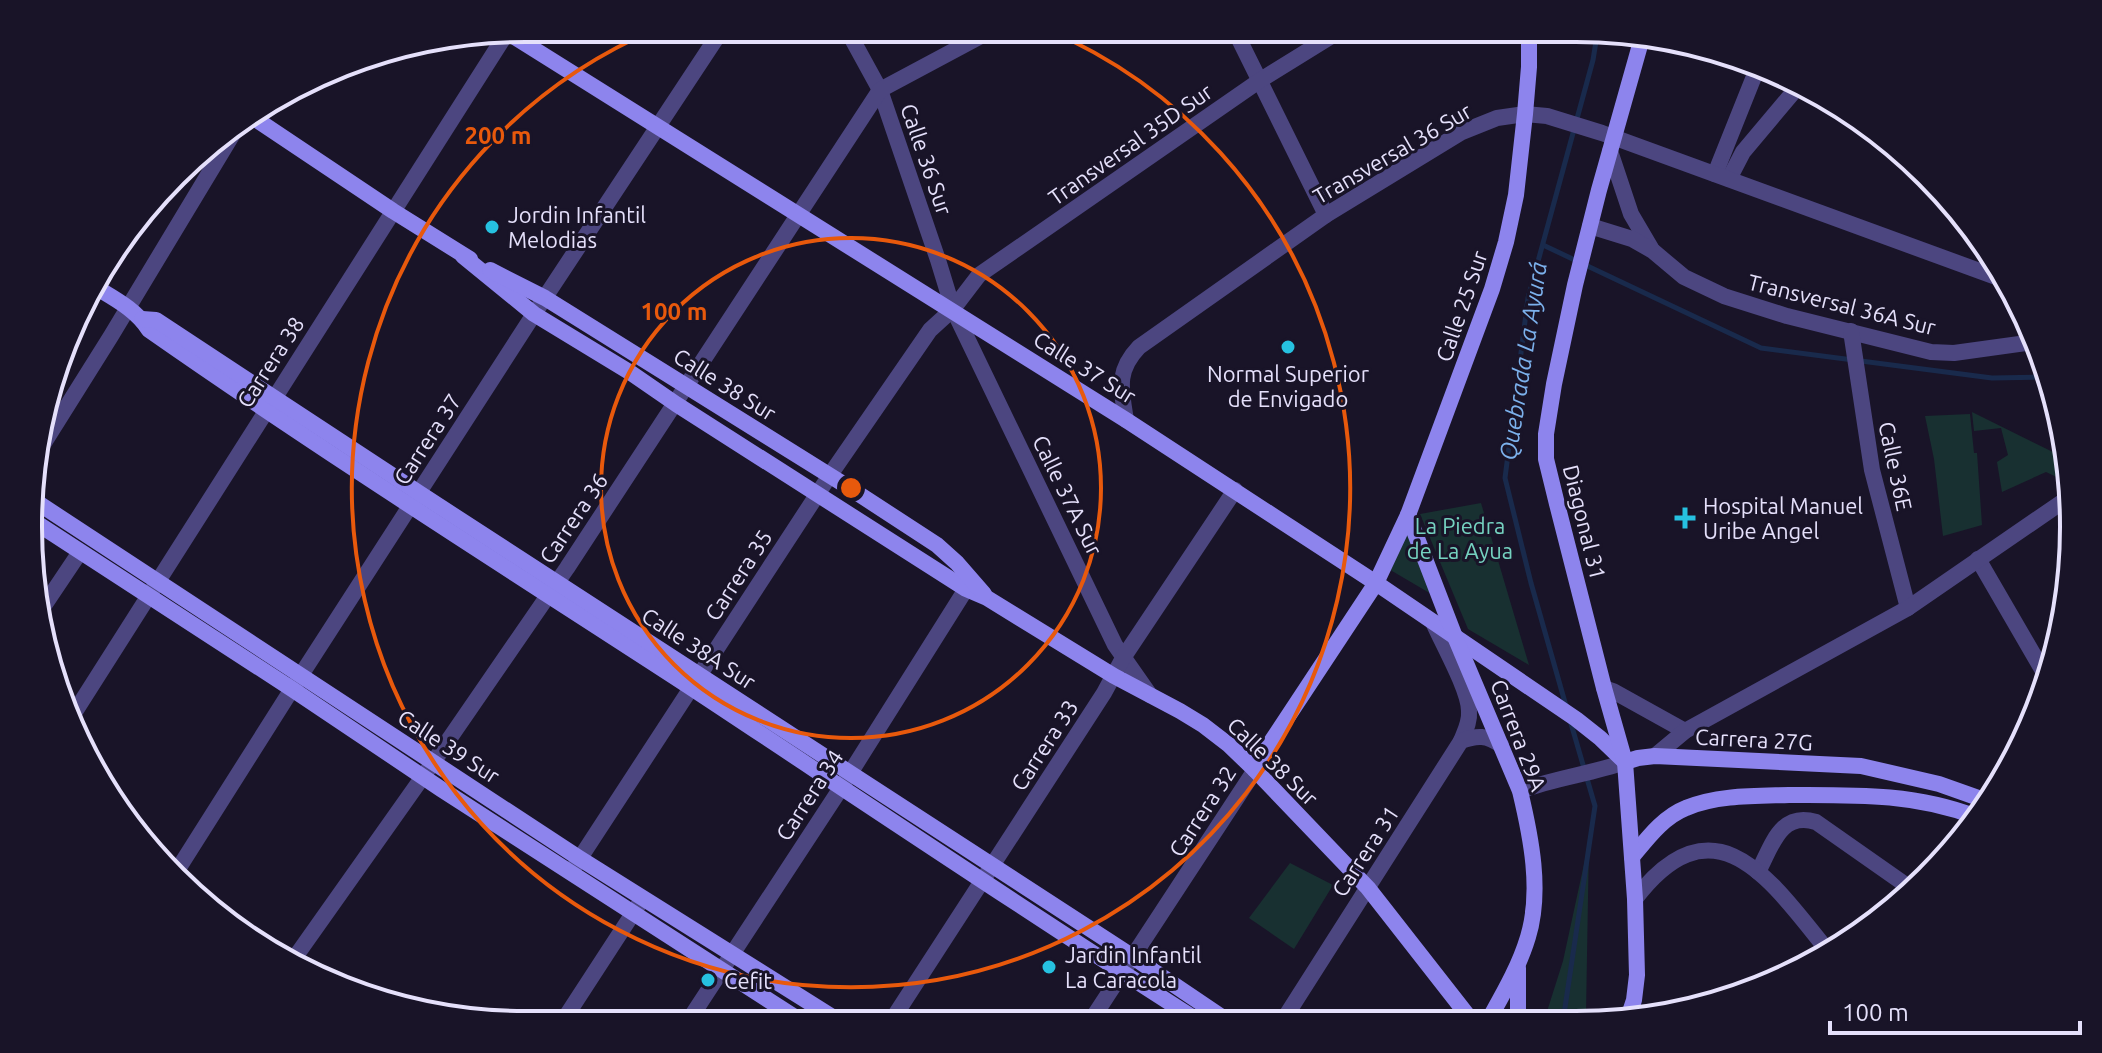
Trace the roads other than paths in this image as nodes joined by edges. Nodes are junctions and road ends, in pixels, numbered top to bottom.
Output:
1 (523, 42) edge
2 (714, 42) edge
3 (854, 42) edge
4 (970, 42) edge
5 (1240, 42) edge
6 (1322, 42) edge
7 (1529, 42) edge
8 (500, 43) edge
9 (1640, 46) edge
10 (1755, 77) edge
11 (1259, 81) junction
12 (880, 90) junction
13 (1791, 93) edge
14 (1525, 114) junction
15 (260, 122) edge
16 (659, 128) junction
17 (1612, 144) junction
18 (224, 148) edge
19 (1735, 149) junction
20 (1722, 176) junction
21 (393, 211) junction
22 (797, 215) junction
23 (1326, 215) junction
24 (1590, 229) junction
25 (1653, 251) junction
26 (463, 256) junction
27 (1989, 274) edge
28 (103, 292) edge
29 (545, 298) junction
30 (128, 307) junction
31 (953, 309) junction
32 (534, 314) junction
33 (1851, 331) junction
34 (2024, 343) edge
35 (688, 385) junction
36 (270, 404) junction
37 (676, 404) junction
38 (1126, 420) junction
39 (51, 431) edge
40 (830, 475) junction
41 (1235, 490) junction
42 (818, 493) junction
43 (414, 500) junction
44 (2059, 504) edge
45 (43, 506) edge
46 (1408, 515) junction
47 (42, 527) edge
48 (80, 552) junction
49 (1978, 559) junction
50 (158, 581) junction
51 (1376, 583) junction
52 (552, 589) junction
53 (966, 589) junction
54 (148, 596) junction
55 (987, 598) junction
56 (48, 600) edge
57 (1908, 608) junction
58 (1433, 622) junction
59 (1455, 637) junction
60 (1123, 658) junction
61 (2039, 665) edge
62 (1114, 676) junction
63 (695, 681) junction
64 (296, 682) junction
65 (1604, 688) junction
66 (1150, 695) junction
67 (77, 708) edge
68 (1685, 731) junction
69 (1461, 741) junction
70 (1501, 745) junction
71 (1655, 756) junction
72 (434, 761) junction
73 (1625, 762) junction
74 (1255, 770) junction
75 (850, 773) junction
76 (422, 776) junction
77 (840, 788) junction
78 (1528, 788) junction
79 (1977, 797) edge
80 (1965, 814) edge
81 (1632, 857) junction
82 (180, 865) edge
83 (575, 865) junction
84 (992, 867) junction
85 (1758, 872) junction
86 (982, 882) junction
87 (1903, 883) edge
88 (1368, 888) junction
89 (643, 898) junction
90 (1635, 899) junction
91 (633, 912) junction
92 (1822, 944) edge
93 (298, 953) edge
94 (732, 954) junction
95 (1133, 957) junction
96 (1519, 963) junction
97 (722, 969) junction
98 (1123, 973) junction
99 (1440, 978) junction
100 (1631, 1008) edge
101 (569, 1011) edge
102 (695, 1011) edge
103 (786, 1011) edge
104 (823, 1011) edge
105 (898, 1011) edge
106 (1097, 1011) edge
107 (1183, 1011) edge
108 (1213, 1011) edge
109 (1289, 1011) edge
110 (1455, 1011) edge
111 (1465, 1011) edge
112 (1493, 1011) edge
113 (1518, 1011) edge

1 - 16 main road, Calle 37 Sur
2 - 16 street, Carrera 37
3 - 12 street, Calle 36 Sur
4 - 12 street
5 - 11 street
6 - 11 street, Transversal 35D Sur
7 - 14 main road, Calle 25 Sur
8 - 21 street, Carrera 38
9 - 17 main road, Diagonal 31
10 - 19 street
11 - 23 street
11 - 31 street, Transversal 35D Sur
12 - 22 street, Carrera 36
12 - 31 street, Calle 36 Sur
13 - 19 street
14 - 17 street, Transversal 36 Sur
14 - 23 street, Transversal 36 Sur
14 - 46 main road, Calle 25 Sur
15 - 21 main road, Calle 38 Sur
16 - 22 main road, Calle 37 Sur
16 - 29 street, Carrera 37
17 - 20 street, Transversal 36 Sur
17 - 24 main road, Diagonal 31
17 - 25 street, Transversal 36A Sur
18 - 30 street
19 - 20 street
20 - 27 street, Transversal 36 Sur
21 - 26 main road, Calle 38 Sur
21 - 36 street, Carrera 38
22 - 31 main road, Calle 37 Sur
22 - 35 street, Carrera 36
23 - 38 street, Transversal 36 Sur
24 - 25 street, Transversal 36A Sur
24 - 65 main road, Diagonal 31
25 - 33 street, Transversal 36A Sur
26 - 29 main road, Calle 38 Sur
26 - 32 main road, Calle 38 Sur
28 - 30 main road, Calle 38A Sur
29 - 32 street, Carrera 37
29 - 35 main road, Calle 38 Sur
30 - 36 main road, Calle 38A Sur
30 - 39 street
31 - 38 main road, Calle 37 Sur
31 - 40 street, Carrera 35
31 - 60 street, Calle 37A Sur
32 - 37 main road, Calle 38 Sur
32 - 43 street, Carrera 37
33 - 34 street, Transversal 36A Sur
33 - 57 street, Calle 36E
35 - 37 street, Carrera 36
35 - 40 main road, Calle 38 Sur
36 - 43 main road, Calle 38A Sur
36 - 50 street, Carrera 38
37 - 42 main road, Calle 38 Sur
37 - 52 street, Carrera 36
38 - 41 main road, Calle 37 Sur
40 - 42 street, Carrera 35
40 - 55 main road, Calle 38 Sur
41 - 51 main road, Calle 37 Sur
41 - 60 street, Carrera 33
42 - 53 main road, Calle 38 Sur
42 - 63 street, Carrera 35
43 - 52 main road, Calle 38A Sur
43 - 64 street, Carrera 37
44 - 49 street
45 - 50 main road, Calle 39 Sur
46 - 51 main road, Calle 25 Sur
46 - 59 main road, Carrera 29A
47 - 48 main road, Calle 39 Sur
48 - 54 main road, Calle 39 Sur
48 - 56 street
49 - 57 street
49 - 61 street
50 - 54 street, Carrera 38
50 - 64 main road, Calle 39 Sur
51 - 58 main road, Calle 37 Sur
51 - 74 main road, Carrera 32
52 - 63 main road, Calle 38A Sur
52 - 72 street, Carrera 36
53 - 55 main road, Calle 38 Sur
53 - 75 street, Carrera 34
54 - 64 main road, Calle 39 Sur
54 - 67 street, Carrera 38
55 - 62 main road, Calle 38 Sur
57 - 68 street
58 - 59 main road, Calle 37 Sur
58 - 69 street
59 - 70 main road, Carrera 29A
59 - 73 main road, Calle 37 Sur
60 - 62 street, Carrera 33
60 - 66 street, Calle 37A Sur
62 - 66 main road, Calle 38 Sur
62 - 84 street, Carrera 33
63 - 75 main road, Calle 38A Sur
63 - 77 main road, Calle 38A Sur
63 - 83 street, Carrera 35
64 - 72 main road, Calle 39 Sur
64 - 76 main road, Calle 39 Sur
64 - 82 street, Carrera 37
65 - 68 street
65 - 73 main road, Diagonal 31
66 - 74 main road, Calle 38 Sur
68 - 71 street
69 - 70 street
69 - 88 street, Carrera 31
70 - 78 main road, Carrera 29A
71 - 73 main road, Carrera 27G
71 - 79 main road, Carrera 27G
72 - 76 street, Carrera 36
72 - 83 main road, Calle 39 Sur
73 - 78 street, Carrera 27G
73 - 81 main road, Diagonal 31
74 - 88 main road, Calle 38 Sur
74 - 95 street, Carrera 32
75 - 77 street, Carrera 34
75 - 84 main road, Calle 38A Sur
76 - 83 main road, Calle 39 Sur
76 - 93 street, Carrera 36
77 - 86 main road, Calle 38A Sur
77 - 94 street, Carrera 34
78 - 96 main road, Carrera 29A
80 - 81 main road
81 - 90 main road, Diagonal 31
83 - 89 main road, Calle 39 Sur
83 - 91 main road, Calle 39 Sur
84 - 86 street, Carrera 33
84 - 95 main road, Calle 38A Sur
85 - 87 street
85 - 90 street
85 - 92 street
86 - 98 main road, Calle 38A Sur
86 - 105 street, Carrera 33
88 - 99 main road, Calle 38 Sur
88 - 109 street, Carrera 31
89 - 91 street
89 - 94 main road, Calle 39 Sur
90 - 100 main road, Diagonal 31
91 - 97 main road, Calle 39 Sur
91 - 101 street
94 - 97 street, Carrera 34
94 - 104 main road, Calle 39 Sur
95 - 98 street, Carrera 32
95 - 108 main road, Calle 38A Sur
96 - 112 main road, Carrera 29A
96 - 113 main road
97 - 102 street, Carrera 34
97 - 103 main road, Calle 39 Sur
98 - 106 street, Carrera 32
98 - 107 main road, Calle 38A Sur
99 - 110 main road
99 - 111 main road, Calle 38 Sur

